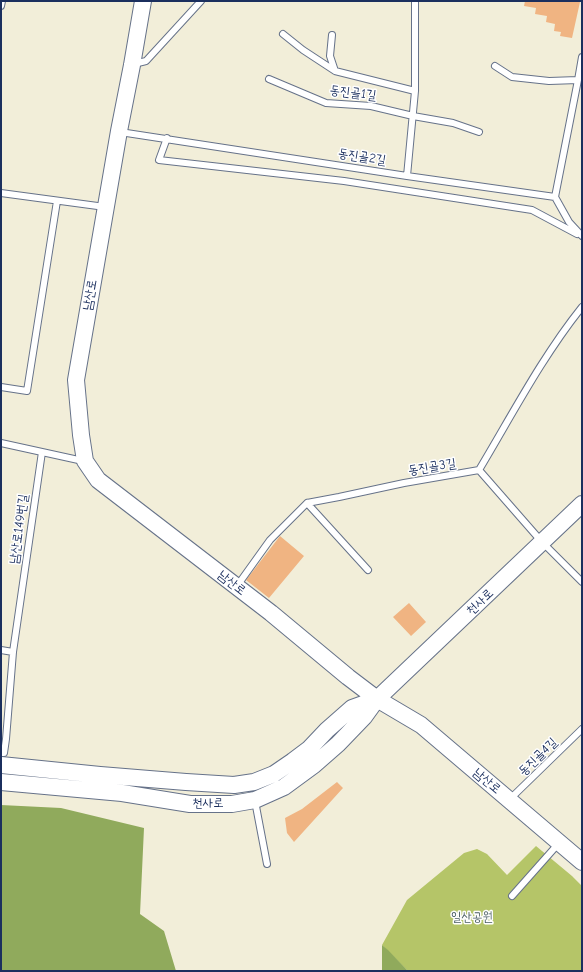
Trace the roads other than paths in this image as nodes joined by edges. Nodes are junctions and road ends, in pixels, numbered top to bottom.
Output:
1 (2, 1) edge
2 (143, 1) edge
3 (201, 1) edge
4 (415, 1) edge
5 (1, 6) edge
6 (283, 34) dead end
7 (332, 35) dead end
8 (582, 57) edge
9 (132, 64) junction
10 (495, 66) dead end
11 (335, 71) junction
12 (269, 78) dead end
13 (578, 80) junction
14 (415, 91) junction
15 (413, 116) junction
16 (119, 131) junction
17 (479, 132) dead end
18 (167, 138) junction
19 (407, 176) junction
20 (1, 193) edge
21 (554, 196) junction
22 (57, 201) junction
23 (106, 207) junction
24 (582, 236) edge
25 (582, 307) edge
26 (1, 387) edge
27 (1, 443) edge
28 (42, 452) junction
29 (85, 462) junction
30 (479, 470) junction
31 (307, 503) junction
32 (582, 504) edge
33 (542, 542) junction
34 (368, 570) dead end
35 (582, 582) edge
36 (237, 586) junction
37 (1, 650) edge
38 (13, 652) junction
39 (377, 699) junction
40 (582, 729) edge
41 (2, 757) edge
42 (1, 782) edge
43 (254, 782) junction
44 (255, 800) junction
45 (509, 800) junction
46 (559, 843) junction
47 (582, 862) edge
48 (267, 864) dead end
49 (512, 896) dead end

1 - 5 lane
2 - 9 street, 남산로
3 - 9 lane
4 - 14 lane
6 - 11 lane, 동진골1길
7 - 11 lane
8 - 13 lane
9 - 16 street, 남산로
10 - 13 lane
11 - 14 lane, 동진골1길
12 - 15 lane, 동진골1길
13 - 21 lane
14 - 15 lane
15 - 17 lane, 동진골1길
15 - 19 lane
16 - 18 lane, 동진골2길
16 - 23 street, 남산로
18 - 19 lane, 동진골2길
18 - 24 lane
19 - 21 lane, 동진골2길
20 - 22 lane
21 - 24 lane
22 - 23 lane
22 - 26 lane
23 - 29 street, 남산로
25 - 30 lane
27 - 28 lane
28 - 29 lane
28 - 38 lane, 남산로149번길
29 - 36 street, 남산로
30 - 31 lane, 동진골3길
30 - 33 lane
31 - 34 lane
31 - 36 lane
32 - 33 street, 천사로
33 - 35 lane
33 - 39 street, 천사로
36 - 39 street, 남산로
37 - 38 lane
38 - 41 lane, 남산로149번길
39 - 43 street, 천사로
39 - 44 street, 천사로
39 - 45 street, 남산로
40 - 45 lane, 동진골4길
41 - 43 street, 천사로
42 - 44 street, 천사로
43 - 44 street
44 - 48 lane
45 - 46 street, 남산로
46 - 47 street, 남산로
46 - 49 lane

